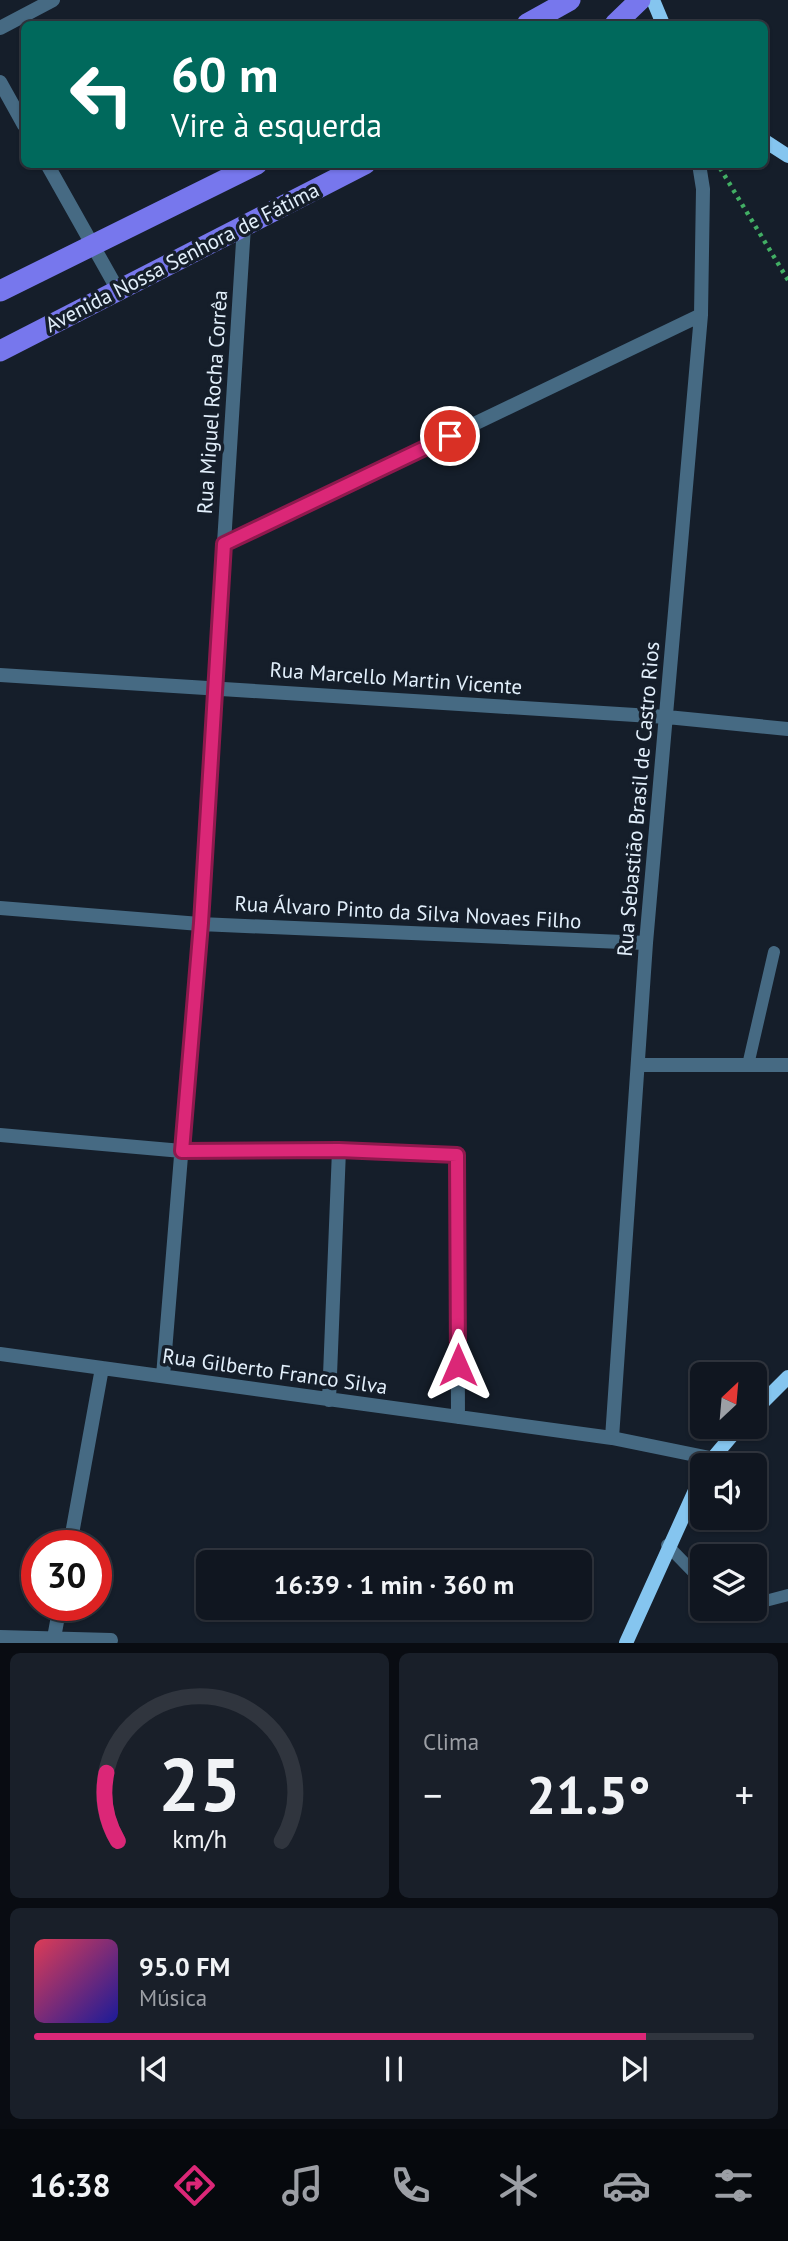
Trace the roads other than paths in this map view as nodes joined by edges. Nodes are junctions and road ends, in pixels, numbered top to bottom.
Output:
1 (53, 0) edge
2 (569, 0) edge
3 (640, 0) edge
4 (653, 0) edge
5 (532, 21) edge
6 (618, 21) edge
7 (662, 21) edge
8 (0, 28) edge
9 (0, 82) edge
10 (21, 120) edge
11 (768, 143) edge
12 (788, 156) edge
13 (49, 168) edge
14 (249, 168) edge
15 (357, 168) edge
16 (700, 168) edge
17 (244, 226) junction
18 (92, 244) junction
19 (0, 291) edge
20 (118, 292) junction
21 (701, 315) junction
22 (0, 351) edge
23 (224, 544) junction
24 (0, 676) edge
25 (216, 688) junction
26 (667, 717) junction
27 (788, 729) edge
28 (0, 908) edge
29 (201, 923) junction
30 (646, 943) junction
31 (774, 952) dead end
32 (638, 1065) junction
33 (748, 1065) junction
34 (788, 1065) edge
35 (0, 1135) edge
36 (339, 1150) junction
37 (182, 1151) junction
38 (0, 1354) edge
39 (102, 1368) junction
40 (163, 1376) junction
41 (788, 1377) edge
42 (767, 1398) edge
43 (329, 1399) junction
44 (458, 1418) junction
45 (612, 1438) junction
46 (728, 1439) edge
47 (715, 1453) edge
48 (690, 1457) edge
49 (690, 1499) edge
50 (73, 1530) edge
51 (667, 1545) junction
52 (690, 1569) edge
53 (788, 1595) edge
54 (767, 1601) edge
55 (57, 1621) edge
56 (0, 1637) edge
57 (54, 1638) junction
58 (111, 1640) dead end
59 (626, 1643) edge

1 - 8 street
2 - 5 main road
3 - 6 main road
4 - 7 street
9 - 10 street
11 - 12 street
13 - 18 street
14 - 18 main road
15 - 17 main road, Avenida Nossa Senhora de Fátima
16 - 21 street, Rua Sebastião Brasil de Castro Rios
17 - 20 main road, Avenida Nossa Senhora de Fátima
17 - 23 street, Rua Miguel Rocha Corrêa
18 - 19 main road
18 - 20 street
20 - 22 main road, Avenida Nossa Senhora de Fátima
21 - 23 street
21 - 26 street, Rua Sebastião Brasil de Castro Rios
23 - 25 street, Rua Miguel Rocha Corrêa
24 - 25 street, Rua Marcello Martin Vicente
25 - 26 street, Rua Marcello Martin Vicente
25 - 29 street, Rua Miguel Rocha Corrêa
26 - 27 street, Rua Marcello Martin Vicente
26 - 30 street, Rua Sebastião Brasil de Castro Rios
28 - 29 street, Rua Álvaro Pinto da Silva Novaes Filho
29 - 30 street, Rua Álvaro Pinto da Silva Novaes Filho
29 - 37 street, Rua Miguel Rocha Corrêa
30 - 32 street, Rua Sebastião Brasil de Castro Rios
31 - 33 lane
32 - 33 street
32 - 45 street, Rua Sebastião Brasil de Castro Rios
33 - 34 street
35 - 37 street
36 - 37 street
36 - 43 street
36 - 44 street
37 - 40 street, Rua Miguel Rocha Corrêa
38 - 39 street, Rua Gilberto Franco Silva
39 - 40 street, Rua Gilberto Franco Silva
39 - 50 street
40 - 43 street, Rua Gilberto Franco Silva
41 - 42 street
43 - 44 street, Rua Gilberto Franco Silva
44 - 45 street, Rua Gilberto Franco Silva
45 - 48 street, Rua Gilberto Franco Silva
46 - 47 street
49 - 51 street
51 - 52 lane
51 - 59 street
53 - 54 lane
55 - 57 street
56 - 57 street
57 - 58 street

